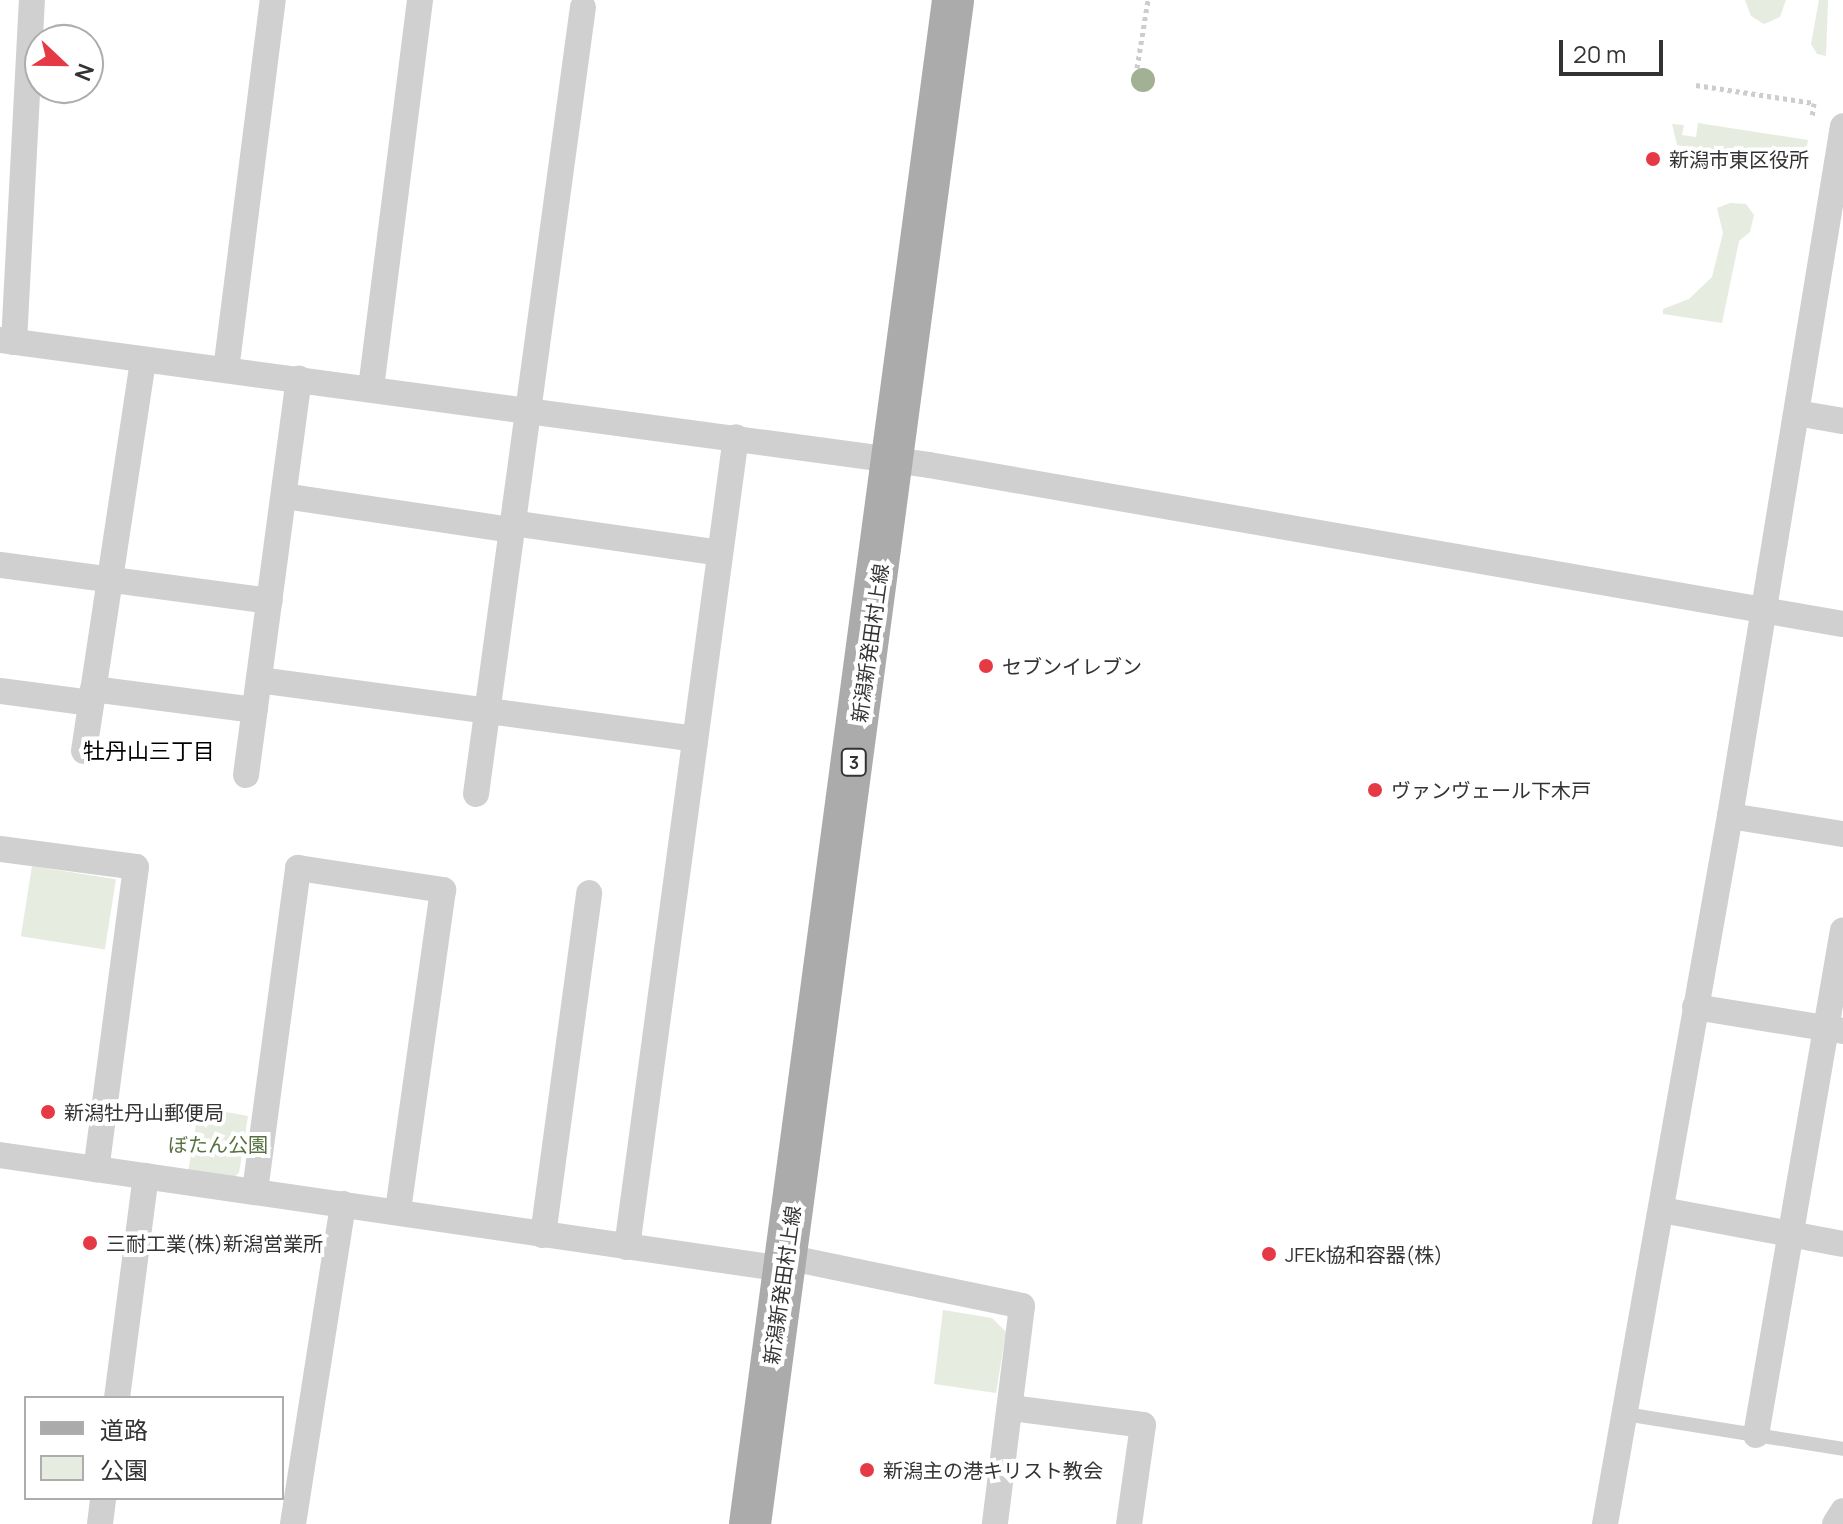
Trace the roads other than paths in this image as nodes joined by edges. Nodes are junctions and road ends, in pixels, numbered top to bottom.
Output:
1 (32, 0) edge
2 (273, 0) edge
3 (420, 0) edge
4 (953, 0) edge
5 (583, 7) dead end
6 (1843, 128) edge
7 (1835, 210) edge
8 (7, 341) edge
9 (143, 360) junction
10 (226, 370) junction
11 (299, 379) junction
12 (371, 388) junction
13 (529, 408) junction
14 (1797, 413) junction
15 (1843, 421) edge
16 (736, 437) junction
17 (896, 461) junction
18 (284, 496) junction
19 (511, 526) junction
20 (720, 553) junction
21 (0, 565) edge
22 (109, 581) junction
23 (270, 601) junction
24 (1764, 610) junction
25 (1843, 624) edge
26 (259, 680) junction
27 (0, 691) edge
28 (92, 696) junction
29 (255, 710) junction
30 (487, 712) junction
31 (695, 739) junction
32 (84, 751) dead end
33 (246, 775) dead end
34 (476, 794) dead end
35 (1730, 816) junction
36 (1843, 834) edge
37 (0, 849) edge
38 (589, 893) dead end
39 (1843, 930) edge
40 (1695, 1007) junction
41 (1835, 1030) edge
42 (0, 1155) edge
43 (96, 1169) junction
44 (146, 1176) junction
45 (255, 1191) junction
46 (343, 1204) junction
47 (1662, 1210) junction
48 (398, 1212) junction
49 (543, 1235) junction
50 (1792, 1235) junction
51 (1843, 1244) edge
52 (627, 1247) junction
53 (784, 1263) junction
54 (117, 1396) edge
55 (1011, 1408) junction
56 (1625, 1414) junction
57 (1756, 1435) junction
58 (1843, 1449) edge
59 (103, 1500) edge
60 (1843, 1511) edge
61 (100, 1524) edge
62 (293, 1524) edge
63 (750, 1524) edge
64 (995, 1524) edge
65 (1129, 1524) edge
66 (1605, 1524) edge
67 (1835, 1524) edge

1 - 8 street
2 - 10 street
3 - 12 street
4 - 17 main road, 新潟新発田村上線 / 3
5 - 13 street
6 - 7 street
7 - 14 street
8 - 9 street
9 - 10 street
9 - 22 street
10 - 11 street
11 - 12 street
11 - 18 street
12 - 13 street
13 - 16 street
13 - 19 street
14 - 15 street
14 - 24 street
16 - 17 street
16 - 20 street
17 - 24 street
17 - 53 main road, 新潟新発田村上線 / 3
18 - 19 street
18 - 23 street
19 - 20 street
19 - 30 street
20 - 31 street
21 - 22 street
22 - 23 street
22 - 28 street
23 - 26 street
24 - 25 street
24 - 35 street
26 - 29 street
26 - 30 street
27 - 28 street
28 - 29 street
28 - 32 street
29 - 33 street
30 - 31 street
30 - 34 street
31 - 52 street
35 - 36 street
35 - 40 street
37 - 43 street
38 - 49 street
39 - 41 street
40 - 41 street
40 - 47 street
41 - 50 street
42 - 43 street
43 - 44 street
44 - 45 street
44 - 54 street
45 - 46 street
45 - 48 street
46 - 48 street
46 - 62 street
47 - 50 street
47 - 56 street
48 - 49 street
49 - 52 street
50 - 51 street
50 - 57 street
52 - 53 street
53 - 55 street
53 - 63 main road, 新潟新発田村上線 / 3
55 - 64 street
55 - 65 street
56 - 57 lane
56 - 66 street
57 - 58 lane
59 - 61 street
60 - 67 street

